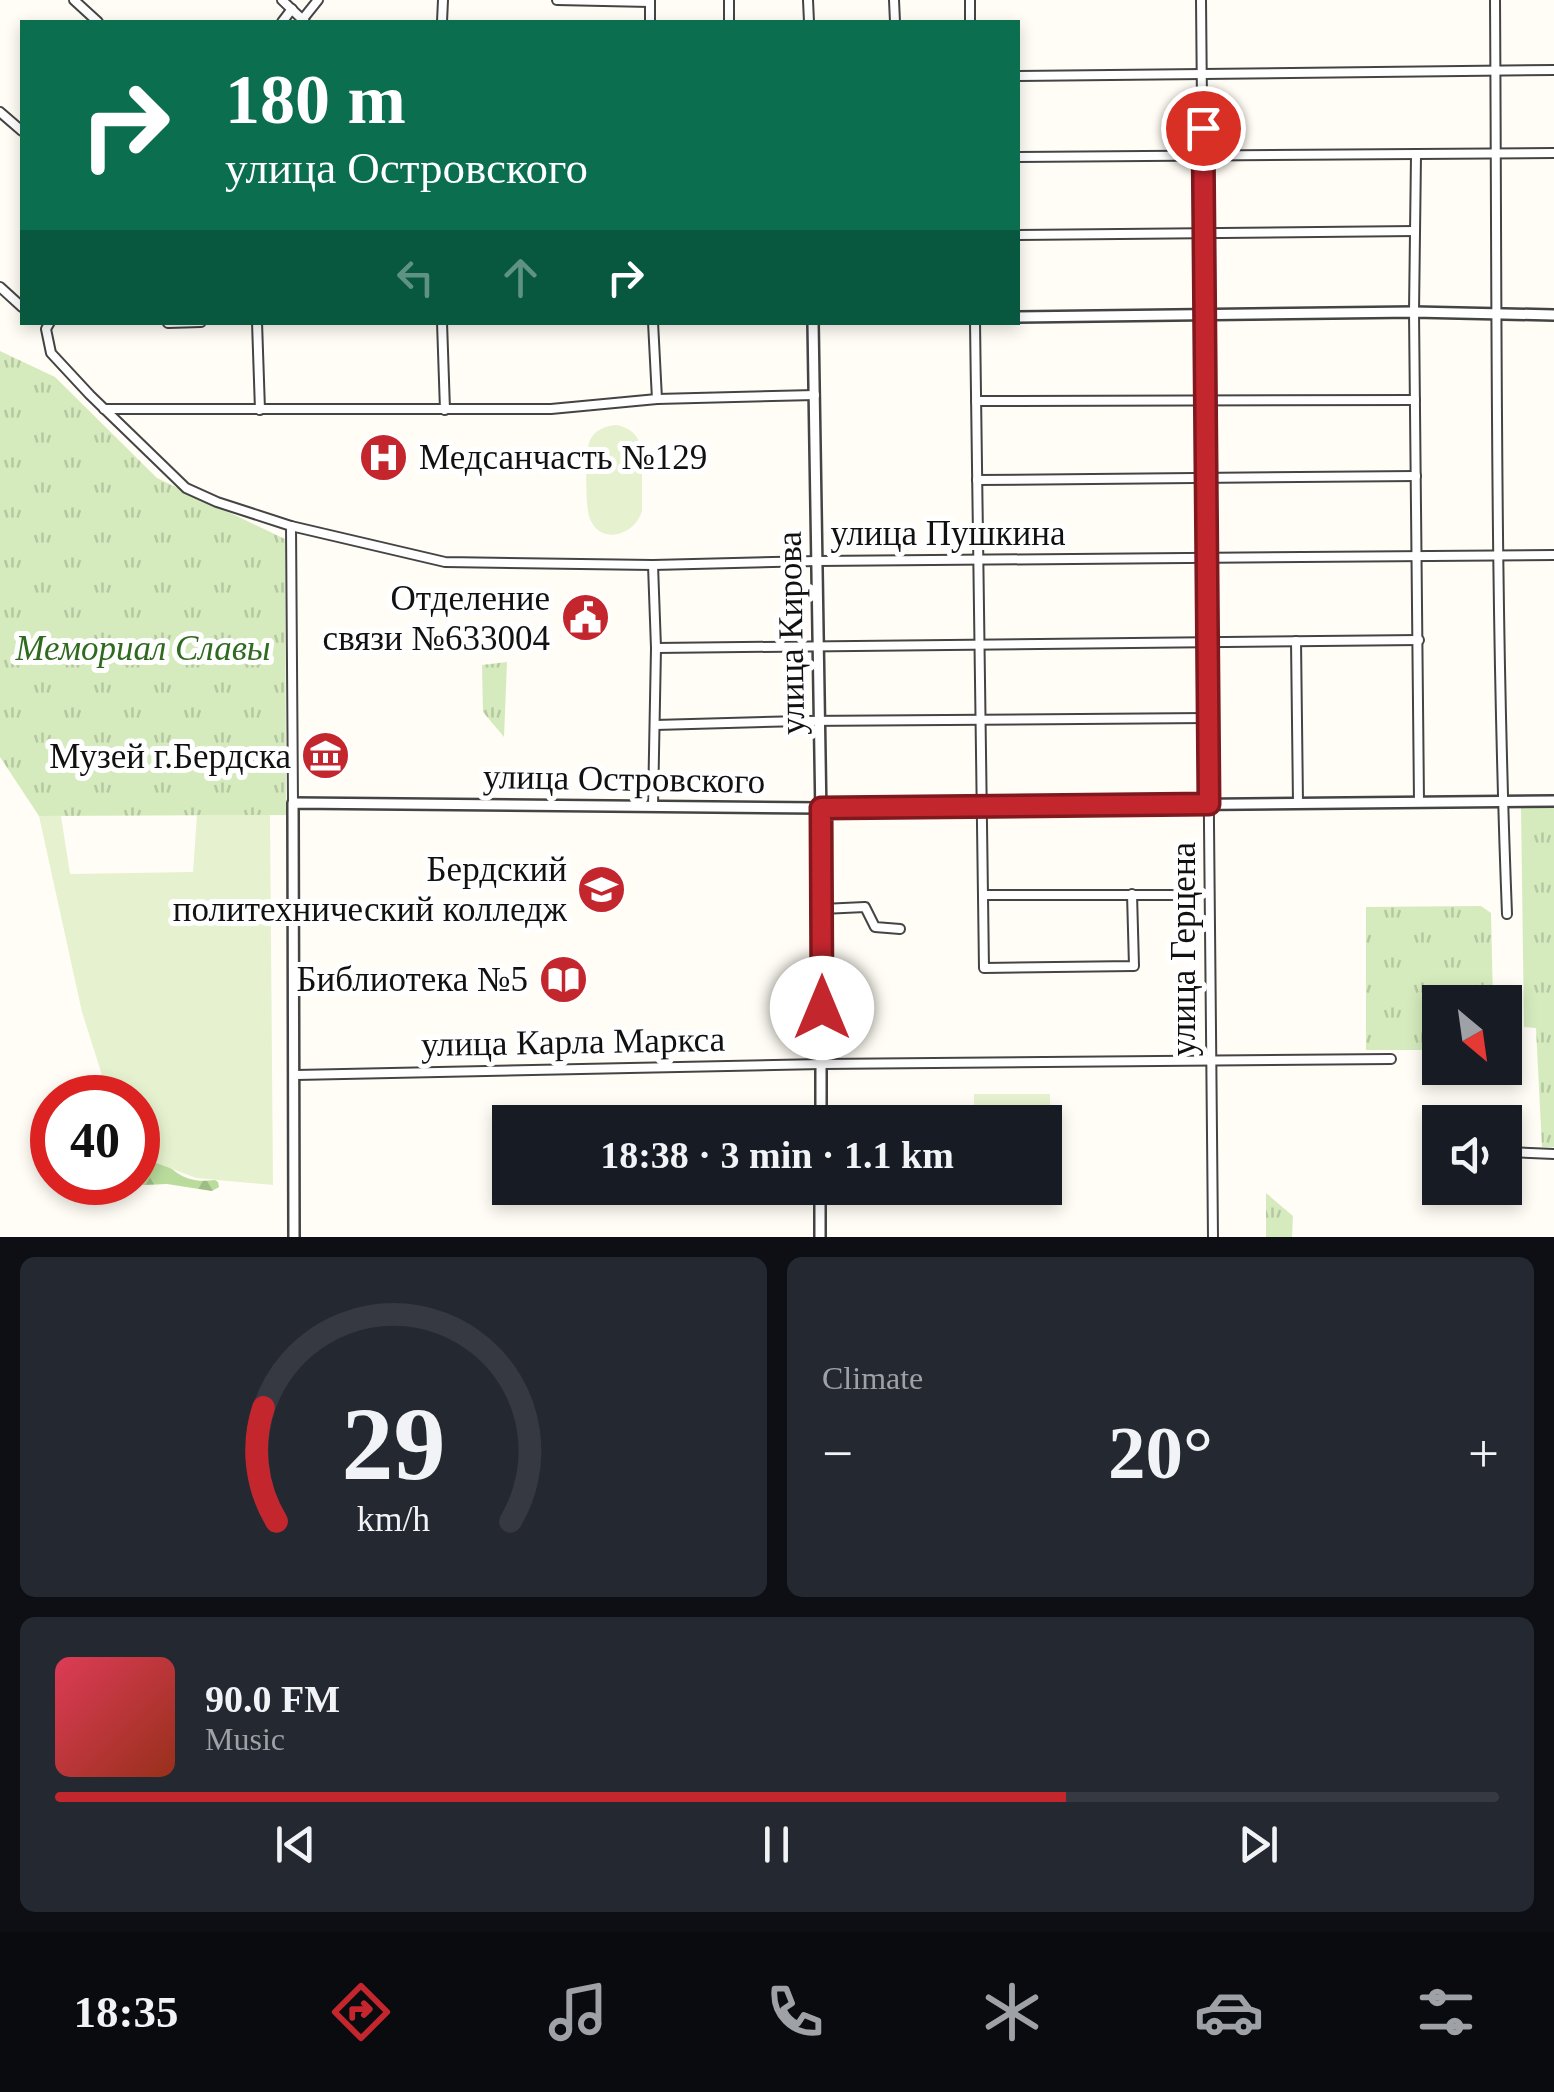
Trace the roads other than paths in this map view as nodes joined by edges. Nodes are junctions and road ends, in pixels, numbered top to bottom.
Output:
1 (74, 0) edge
2 (282, 0) edge
3 (557, 0) edge
4 (1202, 0) edge
5 (1495, 0) edge
6 (650, 1) edge
7 (292, 10) junction
8 (96, 20) edge
9 (284, 20) edge
10 (303, 20) edge
11 (1496, 70) junction
12 (1554, 70) edge
13 (1202, 72) junction
14 (1020, 76) edge
15 (0, 112) edge
16 (20, 129) edge
17 (1554, 153) edge
18 (1496, 154) junction
19 (1204, 155) junction
20 (1416, 155) junction
21 (1020, 157) edge
22 (1415, 231) junction
23 (1204, 233) junction
24 (1020, 235) edge
25 (0, 287) edge
26 (20, 305) edge
27 (1414, 312) junction
28 (1206, 314) junction
29 (1554, 315) edge
30 (1020, 316) edge
31 (1497, 316) junction
32 (45, 325) edge
33 (257, 325) edge
34 (442, 325) edge
35 (654, 325) edge
36 (813, 325) edge
37 (975, 325) edge
38 (815, 395) junction
39 (657, 399) junction
40 (1206, 400) junction
41 (1415, 400) junction
42 (976, 402) junction
43 (104, 409) junction
44 (260, 410) junction
45 (445, 410) junction
46 (1416, 476) junction
47 (1206, 478) junction
48 (977, 480) junction
49 (291, 526) junction
50 (1554, 555) edge
51 (1498, 556) junction
52 (1417, 557) junction
53 (1207, 558) junction
54 (978, 560) junction
55 (817, 561) junction
56 (653, 565) junction
57 (1419, 640) junction
58 (1296, 641) junction
59 (1208, 642) junction
60 (979, 644) junction
61 (818, 646) junction
62 (656, 648) junction
63 (1208, 718) junction
64 (980, 720) junction
65 (820, 721) junction
66 (655, 725) junction
67 (1554, 801) edge
68 (1298, 802) junction
69 (1419, 802) junction
70 (1502, 802) junction
71 (293, 804) junction
72 (1209, 804) junction
73 (654, 806) junction
74 (982, 806) junction
75 (821, 808) junction
76 (1132, 894) junction
77 (983, 895) junction
78 (1172, 895) dead end
79 (822, 909) junction
80 (1507, 914) dead end
81 (900, 929) dead end
82 (1391, 1059) dead end
83 (1211, 1062) junction
84 (821, 1064) junction
85 (296, 1074) junction
86 (821, 1105) edge
87 (1522, 1153) edge
88 (1554, 1154) edge
89 (820, 1205) edge
90 (294, 1237) edge
91 (820, 1237) edge
92 (1213, 1237) edge

1 - 8 street
2 - 7 street
3 - 6 street
4 - 13 street, улица Герцена
5 - 11 street
7 - 9 street
7 - 10 street
11 - 12 street
11 - 13 street
11 - 18 street
13 - 14 street
13 - 19 street, улица Герцена
15 - 16 street
17 - 18 street
18 - 20 street
18 - 31 street
19 - 20 street
19 - 21 street
19 - 23 street, улица Герцена
20 - 22 street
22 - 23 street
22 - 27 street
23 - 24 street
23 - 28 street, улица Герцена
25 - 26 street
27 - 28 street
27 - 31 street
27 - 41 street
28 - 30 street
28 - 40 street, улица Герцена
29 - 31 street
31 - 51 street
32 - 43 street, улица Пушкина
33 - 44 street
34 - 45 street
35 - 39 street
36 - 38 street, улица Кирова
37 - 42 street
38 - 39 street
38 - 55 street, улица Кирова
39 - 45 street
40 - 41 street
40 - 42 street
40 - 47 street, улица Герцена
41 - 46 street
42 - 48 street
43 - 44 street
43 - 49 street, улица Пушкина
44 - 45 street
46 - 47 street
46 - 52 street
47 - 48 street
47 - 53 street, улица Герцена
48 - 54 street
49 - 56 street, улица Пушкина
49 - 71 street
50 - 51 street, улица Пушкина
51 - 52 street, улица Пушкина
51 - 70 street
52 - 53 street, улица Пушкина
52 - 57 street
53 - 54 street, улица Пушкина
53 - 59 street, улица Герцена
54 - 55 street, улица Пушкина
54 - 60 street
55 - 56 street, улица Пушкина
55 - 61 street, улица Кирова
56 - 62 street
57 - 58 street
57 - 69 street
58 - 59 street
58 - 68 street
59 - 60 street
59 - 63 street, улица Герцена
60 - 61 street
60 - 64 street
61 - 62 street
61 - 65 street, улица Кирова
62 - 66 street
63 - 64 street
63 - 72 street, улица Герцена
64 - 65 street
64 - 74 street
65 - 66 street
65 - 75 street, улица Кирова
66 - 73 street
67 - 70 street, улица Островского
68 - 69 street, улица Островского
68 - 72 street, улица Островского
69 - 70 street, улица Островского
70 - 80 street
71 - 73 street, улица Островского
71 - 85 street
72 - 74 street, улица Островского
72 - 83 street, улица Герцена
73 - 75 street, улица Островского
74 - 75 street, улица Островского
74 - 77 street
75 - 79 street, улица Кирова
76 - 77 street
76 - 77 street
76 - 78 street
79 - 81 street
79 - 84 street, улица Кирова
82 - 83 street, улица Карла Маркса
83 - 84 street, улица Карла Маркса
83 - 92 street, улица Герцена
84 - 85 street, улица Карла Маркса
84 - 86 street, улица Кирова
85 - 90 street
87 - 88 street
89 - 91 street

